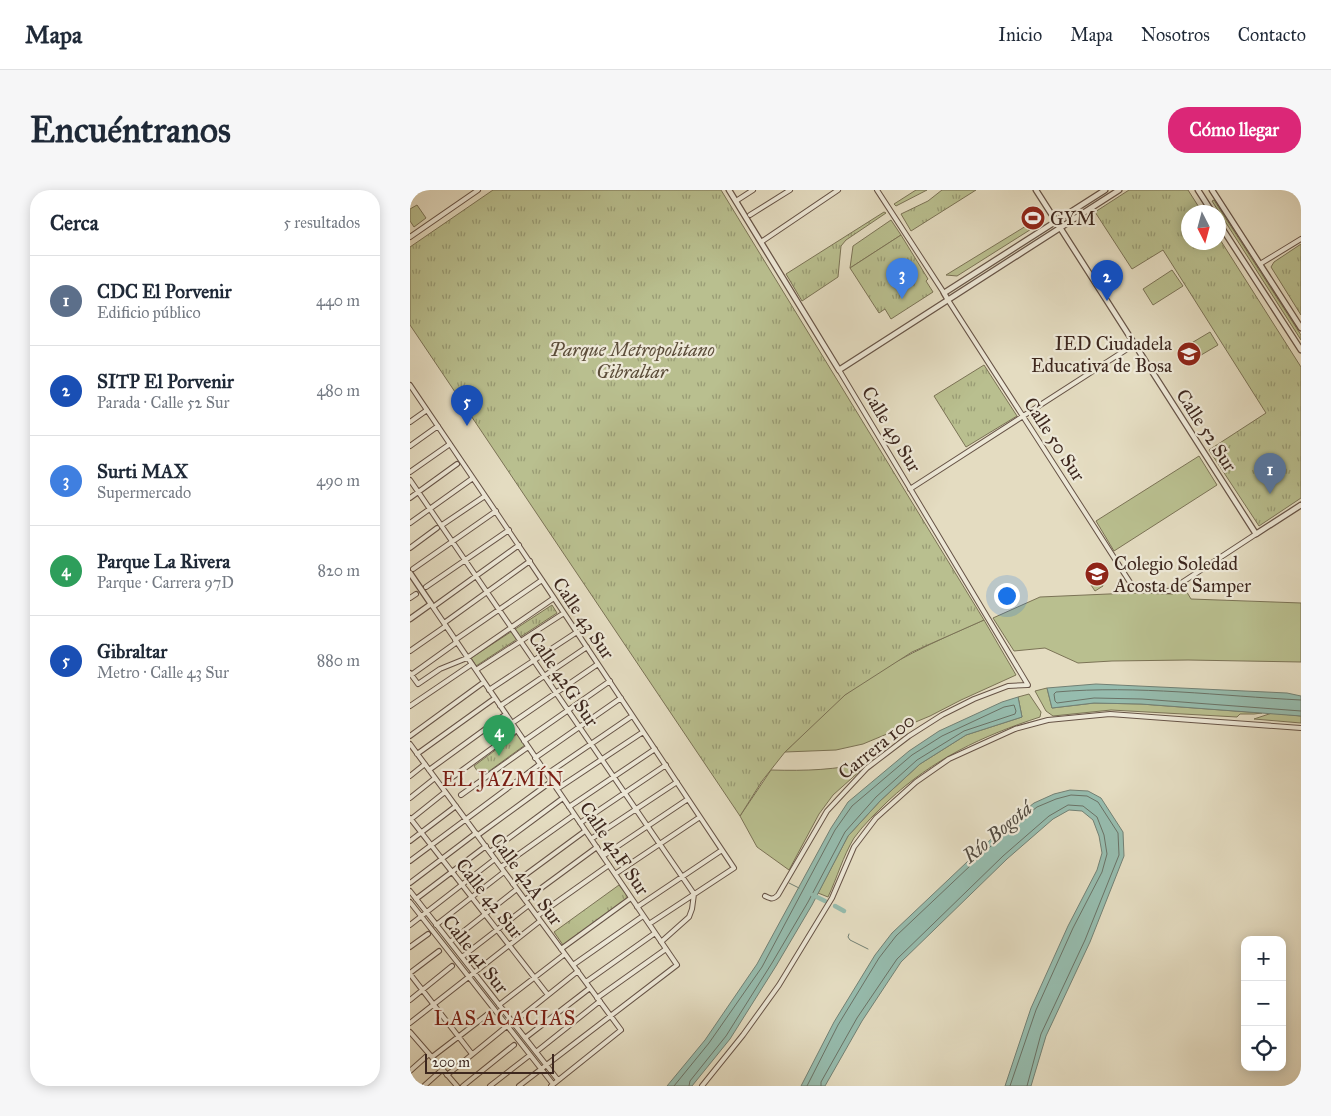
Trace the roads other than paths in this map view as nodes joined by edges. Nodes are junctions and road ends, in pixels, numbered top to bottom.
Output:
1 (478, 190) edge
2 (729, 190) edge
3 (753, 190) edge
4 (790, 190) edge
5 (838, 190) edge
6 (877, 190) edge
7 (1036, 190) edge
8 (1105, 190) edge
9 (1119, 190) edge
10 (1198, 190) edge
11 (1212, 190) edge
12 (736, 201) junction
13 (1208, 205) edge
14 (750, 215) dead end
15 (1056, 221) junction
16 (1060, 228) junction
17 (1226, 234) edge
18 (410, 237) edge
19 (1301, 239) edge
20 (761, 242) junction
21 (1260, 264) junction
22 (944, 293) junction
23 (948, 300) junction
24 (1301, 328) edge
25 (1135, 344) junction
26 (1301, 350) edge
27 (838, 370) junction
28 (410, 385) edge
29 (415, 392) junction
30 (410, 396) edge
31 (427, 410) junction
32 (1023, 417) junction
33 (410, 422) edge
34 (438, 426) junction
35 (450, 444) junction
36 (410, 446) edge
37 (457, 464) dead end
38 (410, 472) edge
39 (473, 478) junction
40 (410, 480) edge
41 (910, 489) junction
42 (419, 492) junction
43 (485, 496) junction
44 (410, 498) edge
45 (1301, 505) edge
46 (430, 509) junction
47 (496, 511) junction
48 (410, 523) edge
49 (442, 525) junction
50 (437, 528) dead end
51 (508, 530) junction
52 (1256, 534) junction
53 (453, 542) junction
54 (519, 545) junction
55 (410, 548) edge
56 (465, 560) junction
57 (530, 561) junction
58 (412, 571) edge
59 (476, 576) junction
60 (542, 580) junction
61 (426, 587) dead end
62 (488, 591) junction
63 (416, 594) dead end
64 (410, 598) edge
65 (554, 598) junction
66 (432, 605) junction
67 (500, 609) junction
68 (564, 613) junction
69 (410, 619) edge
70 (445, 624) junction
71 (512, 626) junction
72 (577, 632) junction
73 (522, 640) junction
74 (456, 641) junction
75 (587, 647) junction
76 (410, 651) edge
77 (467, 658) junction
78 (535, 660) junction
79 (472, 664) junction
80 (598, 664) junction
81 (476, 670) junction
82 (411, 674) edge
83 (545, 675) junction
84 (610, 681) junction
85 (484, 682) junction
86 (1028, 685) joint
87 (490, 690) junction
88 (556, 692) junction
89 (495, 698) junction
90 (621, 698) junction
91 (410, 706) edge
92 (500, 706) junction
93 (569, 710) junction
94 (506, 714) junction
95 (632, 716) junction
96 (512, 723) junction
97 (580, 726) junction
98 (1301, 728) edge
99 (517, 730) junction
100 (643, 732) junction
101 (410, 736) edge
102 (524, 741) junction
103 (410, 744) edge
104 (592, 744) junction
105 (528, 747) junction
106 (655, 749) junction
107 (416, 752) junction
108 (410, 755) edge
109 (536, 758) junction
110 (602, 759) junction
111 (425, 764) junction
112 (540, 764) junction
113 (666, 765) junction
114 (429, 770) junction
115 (547, 774) junction
116 (410, 776) edge
117 (614, 777) junction
118 (435, 778) junction
119 (450, 779) dead end
120 (552, 781) junction
121 (676, 782) junction
122 (557, 789) junction
123 (446, 792) junction
124 (625, 793) junction
125 (461, 795) dead end
126 (410, 798) edge
127 (563, 798) junction
128 (688, 799) junction
129 (456, 806) junction
130 (569, 807) junction
131 (636, 809) junction
132 (574, 815) junction
133 (700, 817) junction
134 (410, 819) edge
135 (466, 819) junction
136 (580, 823) junction
137 (648, 826) junction
138 (585, 831) junction
139 (421, 832) junction
140 (477, 834) junction
141 (591, 839) junction
142 (410, 841) edge
143 (660, 844) junction
144 (432, 845) junction
145 (486, 846) junction
146 (597, 847) junction
147 (722, 850) junction
148 (490, 852) junction
149 (603, 856) junction
150 (442, 858) junction
151 (495, 859) junction
152 (410, 861) edge
153 (609, 865) junction
154 (501, 867) junction
155 (452, 871) junction
156 (504, 872) junction
157 (615, 874) junction
158 (682, 877) junction
159 (410, 883) edge
160 (513, 884) junction
161 (462, 885) junction
162 (517, 890) junction
163 (410, 891) edge
164 (694, 894) junction
165 (765, 896) dead end
166 (472, 897) junction
167 (631, 898) junction
168 (416, 899) junction
169 (525, 900) junction
170 (410, 902) edge
171 (529, 905) junction
172 (637, 907) junction
173 (426, 912) junction
174 (485, 914) junction
175 (421, 916) junction
176 (537, 916) junction
177 (643, 916) junction
178 (540, 921) junction
179 (649, 924) junction
180 (410, 925) edge
181 (436, 925) junction
182 (497, 930) junction
183 (655, 933) junction
184 (428, 934) dead end
185 (450, 942) junction
186 (661, 942) junction
187 (509, 945) junction
188 (410, 947) edge
189 (561, 949) junction
190 (666, 949) junction
191 (439, 951) dead end
192 (565, 954) junction
193 (462, 957) junction
194 (573, 965) junction
195 (452, 966) dead end
196 (578, 972) junction
197 (474, 973) junction
198 (410, 974) edge
199 (469, 977) junction
200 (535, 978) junction
201 (586, 982) junction
202 (590, 988) junction
203 (423, 990) junction
204 (548, 995) junction
205 (410, 1000) edge
206 (599, 1000) junction
207 (434, 1005) junction
208 (499, 1005) junction
209 (488, 1014) dead end
210 (610, 1016) junction
211 (410, 1023) edge
212 (513, 1023) junction
213 (507, 1026) junction
214 (410, 1032) edge
215 (458, 1037) junction
216 (525, 1038) junction
217 (514, 1045) dead end
218 (536, 1052) junction
219 (472, 1054) junction
220 (431, 1055) junction
221 (530, 1055) junction
222 (546, 1065) junction
223 (541, 1069) junction
224 (443, 1070) junction
225 (410, 1071) edge
226 (447, 1075) junction
227 (558, 1080) junction
228 (455, 1085) edge
229 (552, 1085) edge
230 (424, 1086) edge
231 (463, 1086) edge
232 (490, 1086) edge
233 (519, 1086) edge
234 (702, 1086) edge

1 - 18 street
2 - 12 street, Calle 49 Sur
3 - 12 street
4 - 14 street
5 - 20 street
6 - 22 street, Calle 50 Sur
7 - 15 street, Calle 52 Sur
8 - 15 street
9 - 16 street
10 - 13 street
11 - 21 street
12 - 20 street, Calle 49 Sur
15 - 16 street, Calle 52 Sur
15 - 22 street
16 - 23 street
16 - 25 street, Calle 52 Sur
17 - 26 street
19 - 21 street
20 - 27 street, Calle 49 Sur
21 - 24 street
22 - 23 street, Calle 50 Sur
23 - 27 street
23 - 32 street, Calle 50 Sur
25 - 32 street
25 - 52 street, Calle 52 Sur
27 - 41 street, Calle 49 Sur
28 - 29 street, Calle 43 Sur
29 - 30 street
29 - 31 street, Calle 43 Sur
31 - 33 street
31 - 34 street, Calle 43 Sur
32 - 41 street
32 - 52 street, Calle 50 Sur
34 - 35 street, Calle 43 Sur
34 - 36 street
35 - 38 street
35 - 39 street, Calle 43 Sur
37 - 42 street
39 - 43 street, Calle 43 Sur
39 - 46 street
40 - 42 street, Calle 42G Sur
41 - 86 street, Calle 49 Sur
42 - 44 street
42 - 46 street, Calle 42G Sur
43 - 47 street, Calle 43 Sur
43 - 49 street
45 - 52 street
46 - 48 street
46 - 49 street, Calle 42G Sur
47 - 51 street, Calle 43 Sur
47 - 53 street
49 - 53 street, Calle 42G Sur
50 - 55 street
51 - 54 street, Calle 43 Sur
51 - 56 street
53 - 56 street, Calle 42G Sur
53 - 58 street
54 - 57 street, Calle 43 Sur
54 - 59 street
56 - 59 street, Calle 42G Sur
56 - 61 street
57 - 60 street, Calle 43 Sur
57 - 62 street
58 - 66 street, Calle 42F Sur
59 - 62 street, Calle 42G Sur
59 - 66 street
60 - 65 street, Calle 43 Sur
60 - 67 street
62 - 67 street, Calle 42G Sur
62 - 70 street
63 - 64 street
65 - 68 street, Calle 43 Sur
65 - 71 street
66 - 69 street
66 - 70 street, Calle 42F Sur
67 - 71 street, Calle 42G Sur
67 - 74 street
68 - 72 street, Calle 43 Sur
68 - 73 street
70 - 74 street, Calle 42F Sur
70 - 76 street
71 - 73 street, Calle 42G Sur
71 - 77 street
72 - 75 street, Calle 43 Sur
72 - 78 street
73 - 78 street, Calle 42G Sur
73 - 81 street
74 - 77 street, Calle 42F Sur
74 - 82 street
75 - 80 street, Calle 43 Sur
75 - 83 street
77 - 79 street, Calle 42F Sur
77 - 82 street
78 - 83 street, Calle 42G Sur
78 - 87 street
79 - 81 street, Calle 42F Sur
79 - 91 street
80 - 84 street, Calle 43 Sur
80 - 88 street
81 - 85 street, Calle 42F Sur
83 - 88 street, Calle 42G Sur
83 - 92 street
84 - 90 street, Calle 43 Sur
84 - 93 street
85 - 87 street, Calle 42F Sur
85 - 101 street
86 - 165 street, Carrera 100
87 - 89 street, Calle 42F Sur
88 - 93 street, Calle 42G Sur
88 - 96 street
89 - 92 street, Calle 42F Sur
89 - 107 street
90 - 95 street, Calle 43 Sur
90 - 97 street
92 - 94 street, Calle 42F Sur
93 - 97 street, Calle 42G Sur
93 - 102 street
94 - 96 street, Calle 42F Sur
94 - 114 street
95 - 100 street, Calle 43 Sur
95 - 104 street
96 - 99 street, Calle 42F Sur
97 - 104 street, Calle 42G Sur
97 - 109 street
98 - 234 street
99 - 102 street, Calle 42F Sur
99 - 119 street
100 - 106 street, Calle 43 Sur
100 - 110 street
102 - 105 street, Calle 42F Sur
103 - 107 street, Calle 42A Sur
104 - 110 street, Calle 42G Sur
104 - 115 street
105 - 109 street, Calle 42F Sur
105 - 125 street
106 - 113 street, Calle 43 Sur
106 - 117 street
107 - 108 street
107 - 111 street, Calle 42A Sur
109 - 112 street, Calle 42F Sur
110 - 117 street, Calle 42G Sur
110 - 122 street
111 - 114 street, Calle 42A Sur
111 - 116 street
112 - 115 street, Calle 42F Sur
112 - 135 street
113 - 121 street, Calle 43 Sur
113 - 124 street
114 - 118 street, Calle 42A Sur
115 - 120 street, Calle 42F Sur
117 - 124 street, Calle 42G Sur
117 - 130 street
118 - 123 street, Calle 42A Sur
118 - 126 street
120 - 122 street, Calle 42F Sur
120 - 140 street
121 - 128 street, Calle 43 Sur
121 - 131 street
122 - 127 street, Calle 42F Sur
123 - 129 street, Calle 42A Sur
123 - 134 street
124 - 131 street, Calle 42G Sur
124 - 136 street
127 - 130 street, Calle 42F Sur
127 - 148 street
128 - 133 street, Calle 43 Sur
128 - 137 street
129 - 135 street, Calle 42A Sur
129 - 139 street
130 - 132 street, Calle 42F Sur
131 - 137 street, Calle 42G Sur
131 - 141 street
132 - 136 street, Calle 42F Sur
132 - 154 street
133 - 143 street
133 - 147 street, Calle 43 Sur
134 - 139 street, Calle 42 Sur
135 - 140 street, Calle 42A Sur
135 - 144 street
136 - 138 street, Calle 42F Sur
137 - 143 street, Calle 42G Sur
137 - 149 street
138 - 141 street, Calle 42F Sur
138 - 160 street
139 - 142 street
139 - 144 street, Calle 42 Sur
140 - 145 street, Calle 42A Sur
140 - 150 street
141 - 146 street, Calle 42F Sur
143 - 157 street
143 - 158 street, Calle 42G Sur
144 - 150 street, Calle 42 Sur
144 - 152 street
145 - 148 street, Calle 42A Sur
145 - 155 street
146 - 149 street, Calle 42F Sur
146 - 169 street
147 - 158 street
147 - 164 street, Calle 43 Sur
148 - 151 street, Calle 42A Sur
149 - 153 street, Calle 42F Sur
150 - 155 street, Calle 42 Sur
150 - 159 street
151 - 154 street, Calle 42A Sur
151 - 161 street
153 - 157 street, Calle 42F Sur
153 - 176 street
154 - 156 street, Calle 42A Sur
155 - 161 street, Calle 42 Sur
155 - 168 street
156 - 160 street, Calle 42A Sur
156 - 166 street
157 - 167 street, Calle 42F Sur
158 - 164 street, Calle 42G Sur
158 - 172 street
160 - 162 street, Calle 42A Sur
161 - 166 street, Calle 42 Sur
161 - 173 street
162 - 169 street, Calle 42A Sur
162 - 174 street
163 - 168 street, Calle 41 Sur
164 - 179 street
164 - 186 street
166 - 174 street, Calle 42 Sur
166 - 181 street
167 - 172 street, Calle 42F Sur
167 - 189 street
168 - 173 street, Calle 41 Sur
169 - 171 street, Calle 42A Sur
170 - 175 street, Calle 41 Sur
171 - 176 street, Calle 42A Sur
171 - 182 street
172 - 177 street, Calle 42F Sur
173 - 175 street
173 - 181 street, Calle 41 Sur
174 - 182 street, Calle 42 Sur
174 - 185 street
175 - 180 street
175 - 199 street, Calle 41 Sur
176 - 178 street, Calle 42A Sur
177 - 179 street, Calle 42F Sur
177 - 194 street
178 - 187 street
178 - 189 street, Calle 42A Sur
179 - 183 street, Calle 42F Sur
181 - 185 street, Calle 41 Sur
182 - 187 street, Calle 42 Sur
182 - 193 street
183 - 186 street, Calle 42F Sur
183 - 201 street
184 - 188 street
185 - 193 street, Calle 41 Sur
186 - 190 street, Calle 42F Sur
187 - 197 street
187 - 200 street, Calle 42 Sur
189 - 192 street, Calle 42A Sur
190 - 206 street
190 - 210 street, Calle 42F Sur
191 - 198 street
192 - 194 street, Calle 42A Sur
192 - 200 street
193 - 197 street, Calle 41 Sur
194 - 196 street, Calle 42A Sur
195 - 203 street
196 - 201 street, Calle 42A Sur
196 - 204 street
197 - 199 street
197 - 208 street, Calle 41 Sur
198 - 203 street
199 - 207 street
199 - 213 street, Calle 41 Sur
200 - 204 street, Calle 42 Sur
200 - 208 street
201 - 202 street, Calle 42A Sur
202 - 206 street, Calle 42A Sur
202 - 216 street
203 - 205 street
203 - 207 street
204 - 212 street
206 - 210 street, Calle 42A Sur
206 - 218 street
207 - 211 street
207 - 215 street
208 - 212 street, Calle 41 Sur
209 - 215 street
210 - 222 street
210 - 227 street, Calle 42A Sur
212 - 216 street, Calle 41 Sur
213 - 219 street
213 - 221 street, Calle 41 Sur
214 - 220 street
215 - 219 street
215 - 220 street
216 - 218 street, Calle 41 Sur
217 - 231 street
218 - 222 street, Calle 41 Sur
219 - 226 street
220 - 224 street
220 - 225 street
221 - 223 street, Calle 41 Sur
221 - 232 street
222 - 223 street
222 - 227 street, Calle 41 Sur
223 - 229 street, Calle 41 Sur
223 - 233 street
224 - 226 street
224 - 230 street
226 - 228 street
227 - 229 street

